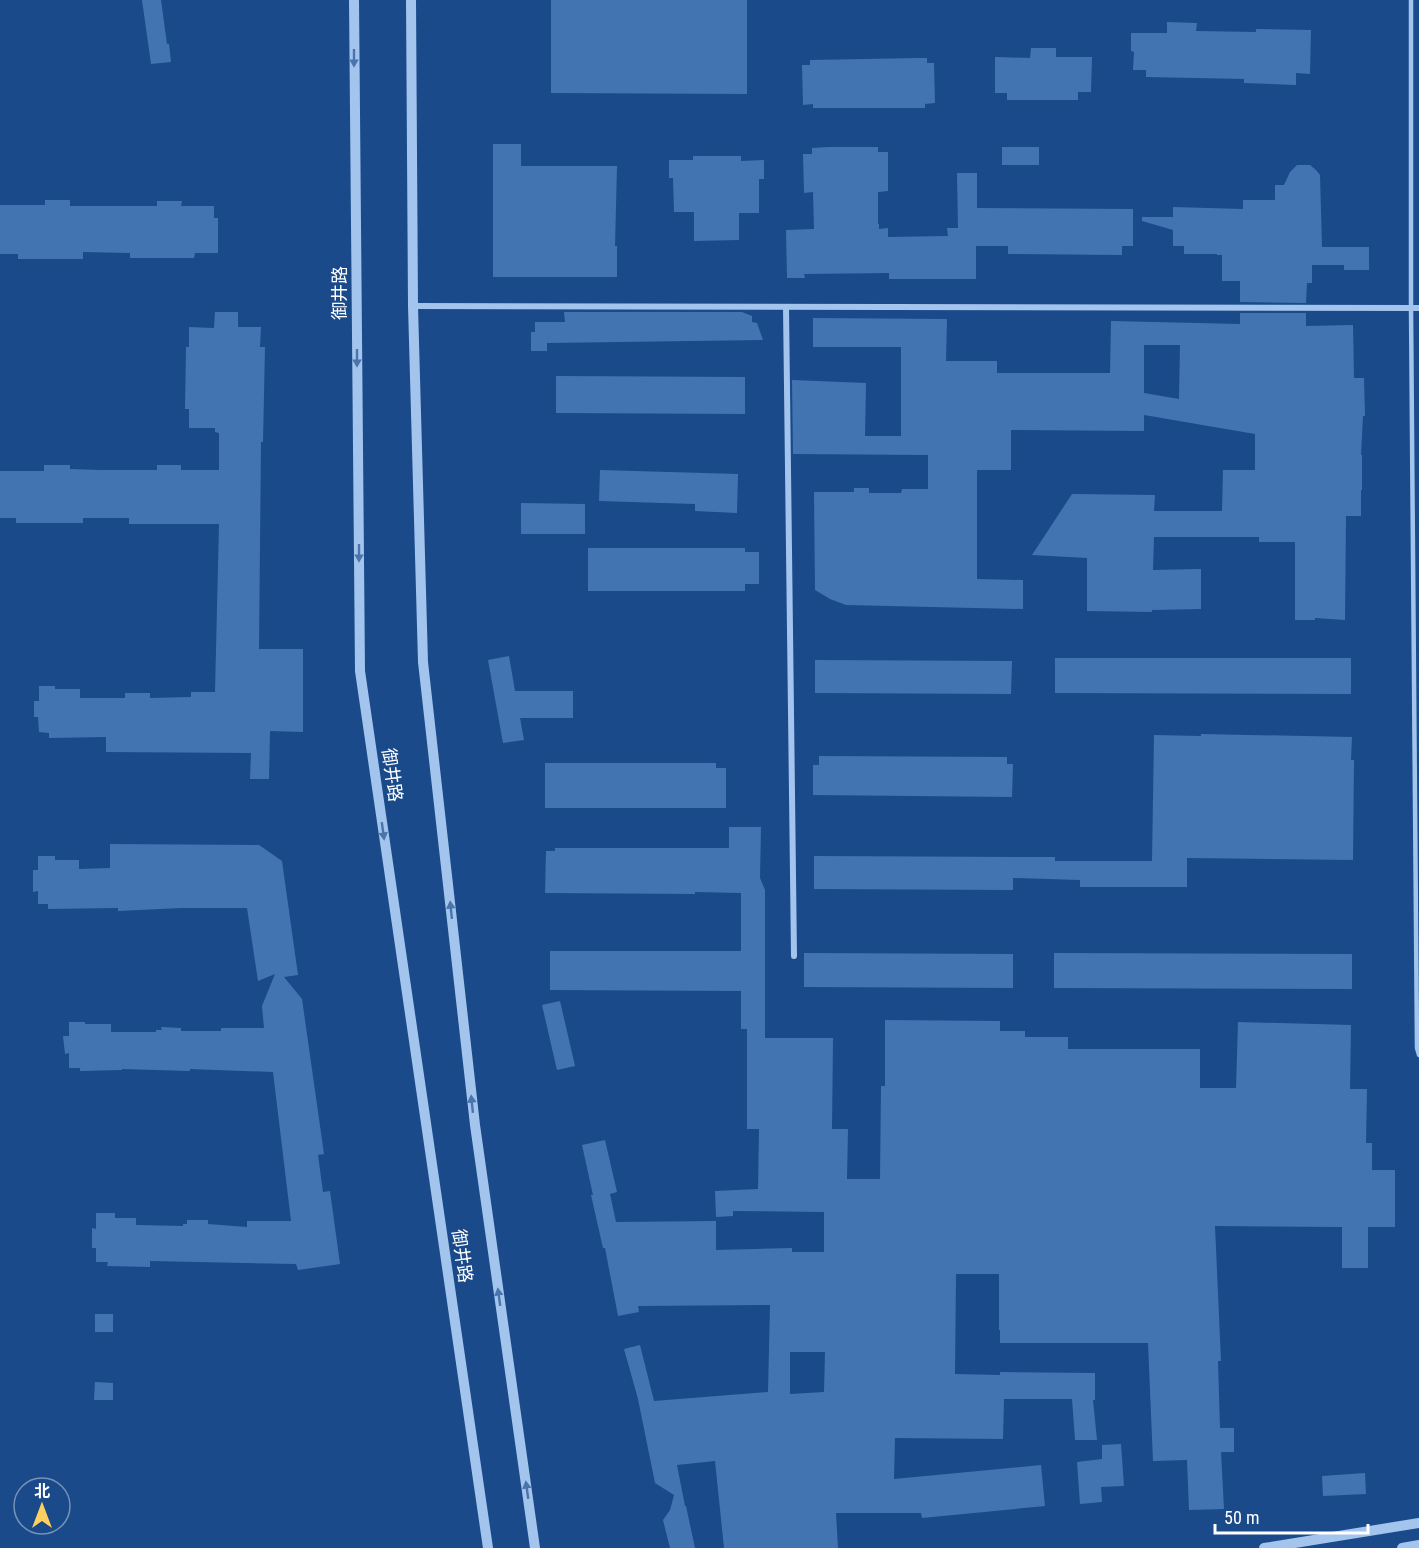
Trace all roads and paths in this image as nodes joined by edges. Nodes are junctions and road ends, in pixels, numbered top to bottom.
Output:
1 (354, 0) edge
2 (411, 0) edge
3 (1411, 0) edge
4 (412, 306) junction
5 (786, 307) junction
6 (1411, 308) junction
7 (1419, 308) edge
8 (794, 956) dead end
9 (1419, 1055) edge
10 (1419, 1523) edge
11 (1419, 1545) edge
12 (488, 1548) edge
13 (536, 1548) edge
14 (1264, 1548) edge
15 (1402, 1548) edge

1 -> 12 street, 御井路
2 - 4 street, 御井路
3 - 6 lane
4 - 5 street
13 -> 4 street, 御井路
5 - 6 street
5 - 8 street
6 - 7 street
6 - 9 lane
10 - 14 street
11 - 15 street

